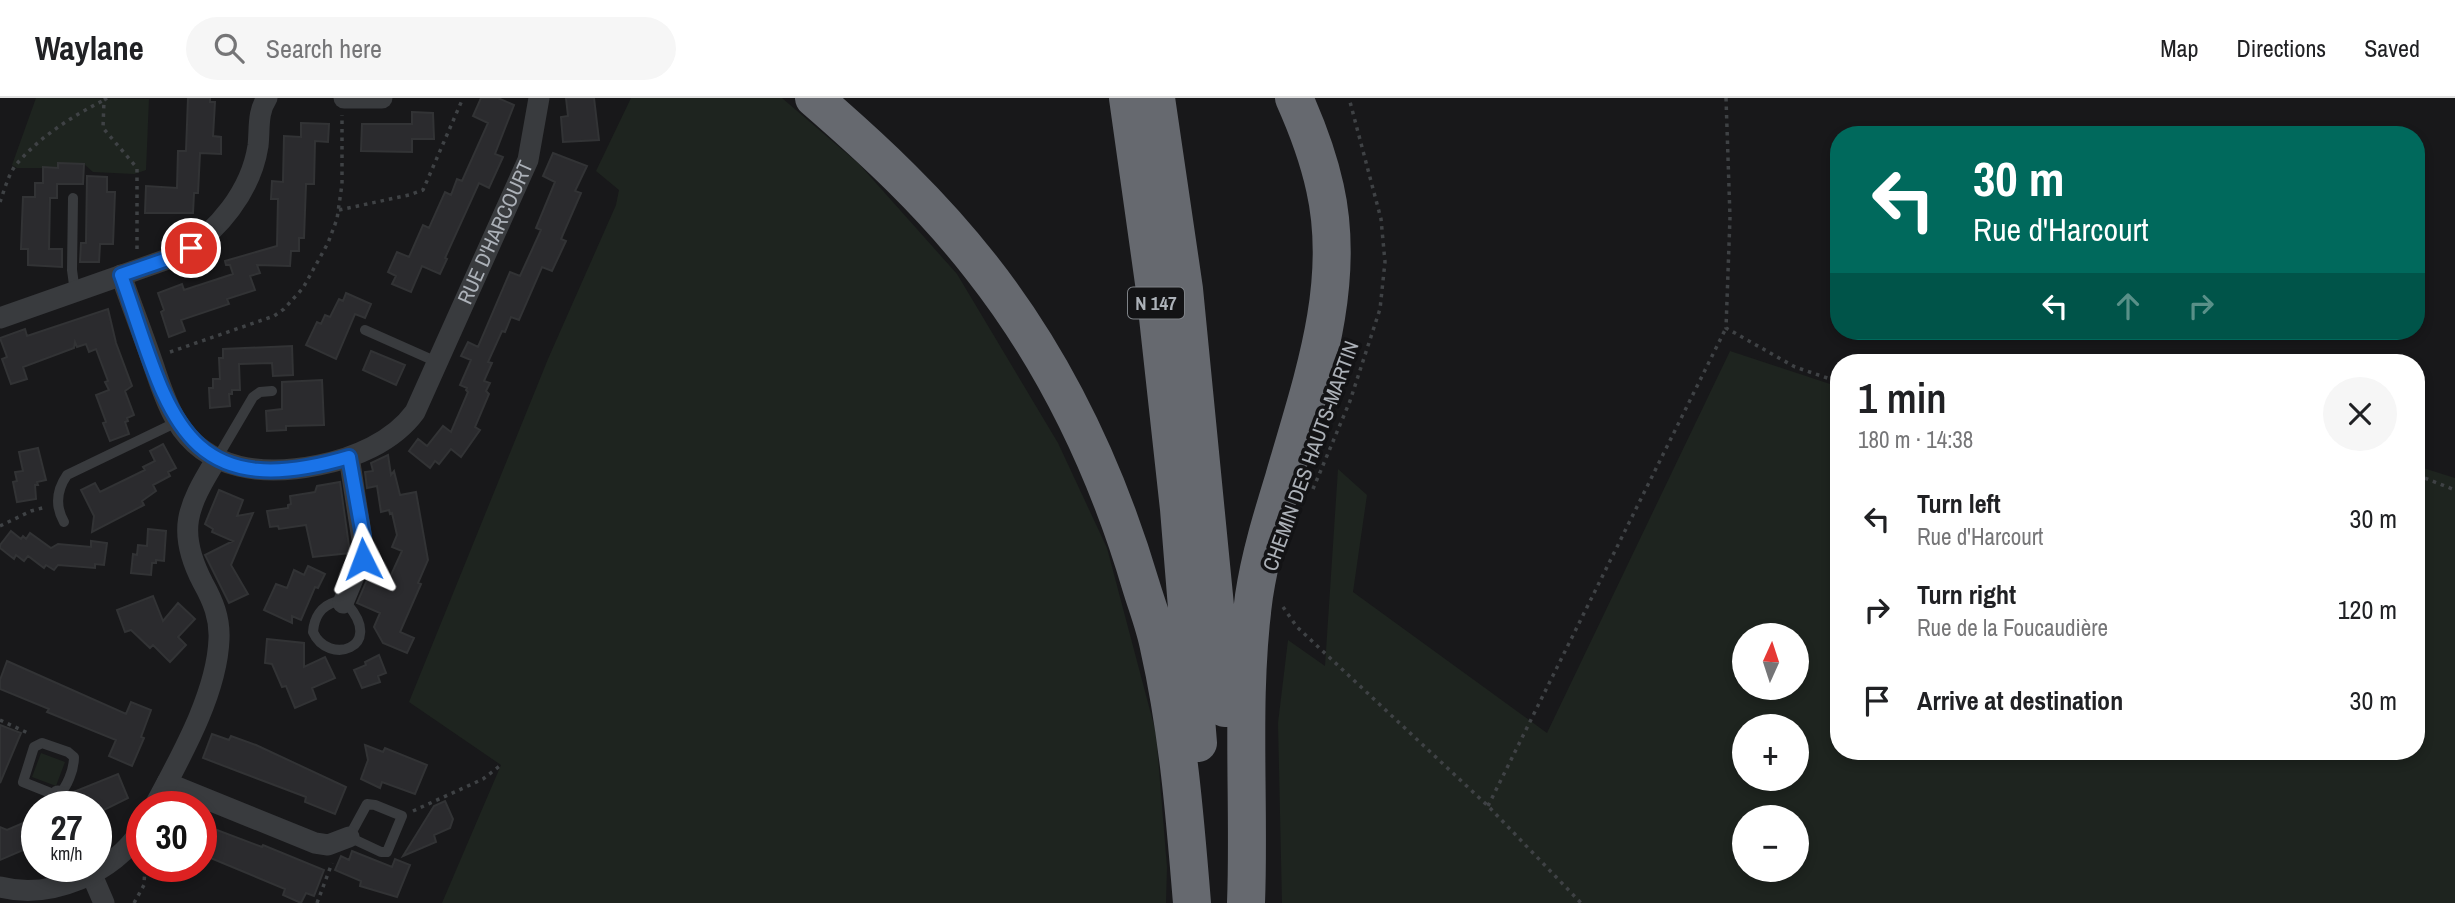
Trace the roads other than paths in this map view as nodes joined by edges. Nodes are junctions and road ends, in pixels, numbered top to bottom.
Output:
1 (267, 98) edge
2 (382, 98) edge
3 (539, 98) edge
4 (814, 98) edge
5 (1128, 98) edge
6 (1156, 98) edge
7 (1293, 98) edge
8 (343, 104) edge
9 (74, 198) dead end
10 (129, 272) junction
11 (75, 292) junction
12 (0, 318) edge
13 (365, 330) dead end
14 (437, 362) junction
15 (272, 391) dead end
16 (177, 422) junction
17 (349, 457) junction
18 (216, 460) junction
19 (64, 522) dead end
20 (342, 603) junction
21 (167, 783) junction
22 (163, 791) edge
23 (60, 801) edge
24 (342, 840) junction
25 (126, 848) edge
26 (112, 862) edge
27 (62, 882) edge
28 (94, 882) edge
29 (0, 887) edge
30 (104, 903) edge
31 (1192, 903) edge
32 (1204, 903) edge
33 (1238, 903) edge
34 (1246, 903) edge

1 - 10 street
2 - 8 street
3 - 14 street, RUE D'HARCOURT
4 - 31 highway
5 - 32 highway, N 147
6 - 33 highway, N 147
7 - 34 highway
9 - 11 lane
10 - 11 street
10 - 16 street, RUE D'HARCOURT
11 - 12 street
13 - 14 lane
14 - 17 street, RUE D'HARCOURT
15 - 18 lane
16 - 18 street, RUE D'HARCOURT
16 - 19 lane
17 - 18 street, RUE D'HARCOURT
17 - 20 street
18 - 21 street
20 - 20 lane
21 - 22 street
21 - 24 street
23 - 23 lane
24 - 24 lane
25 - 26 street
27 - 29 street
28 - 30 street

